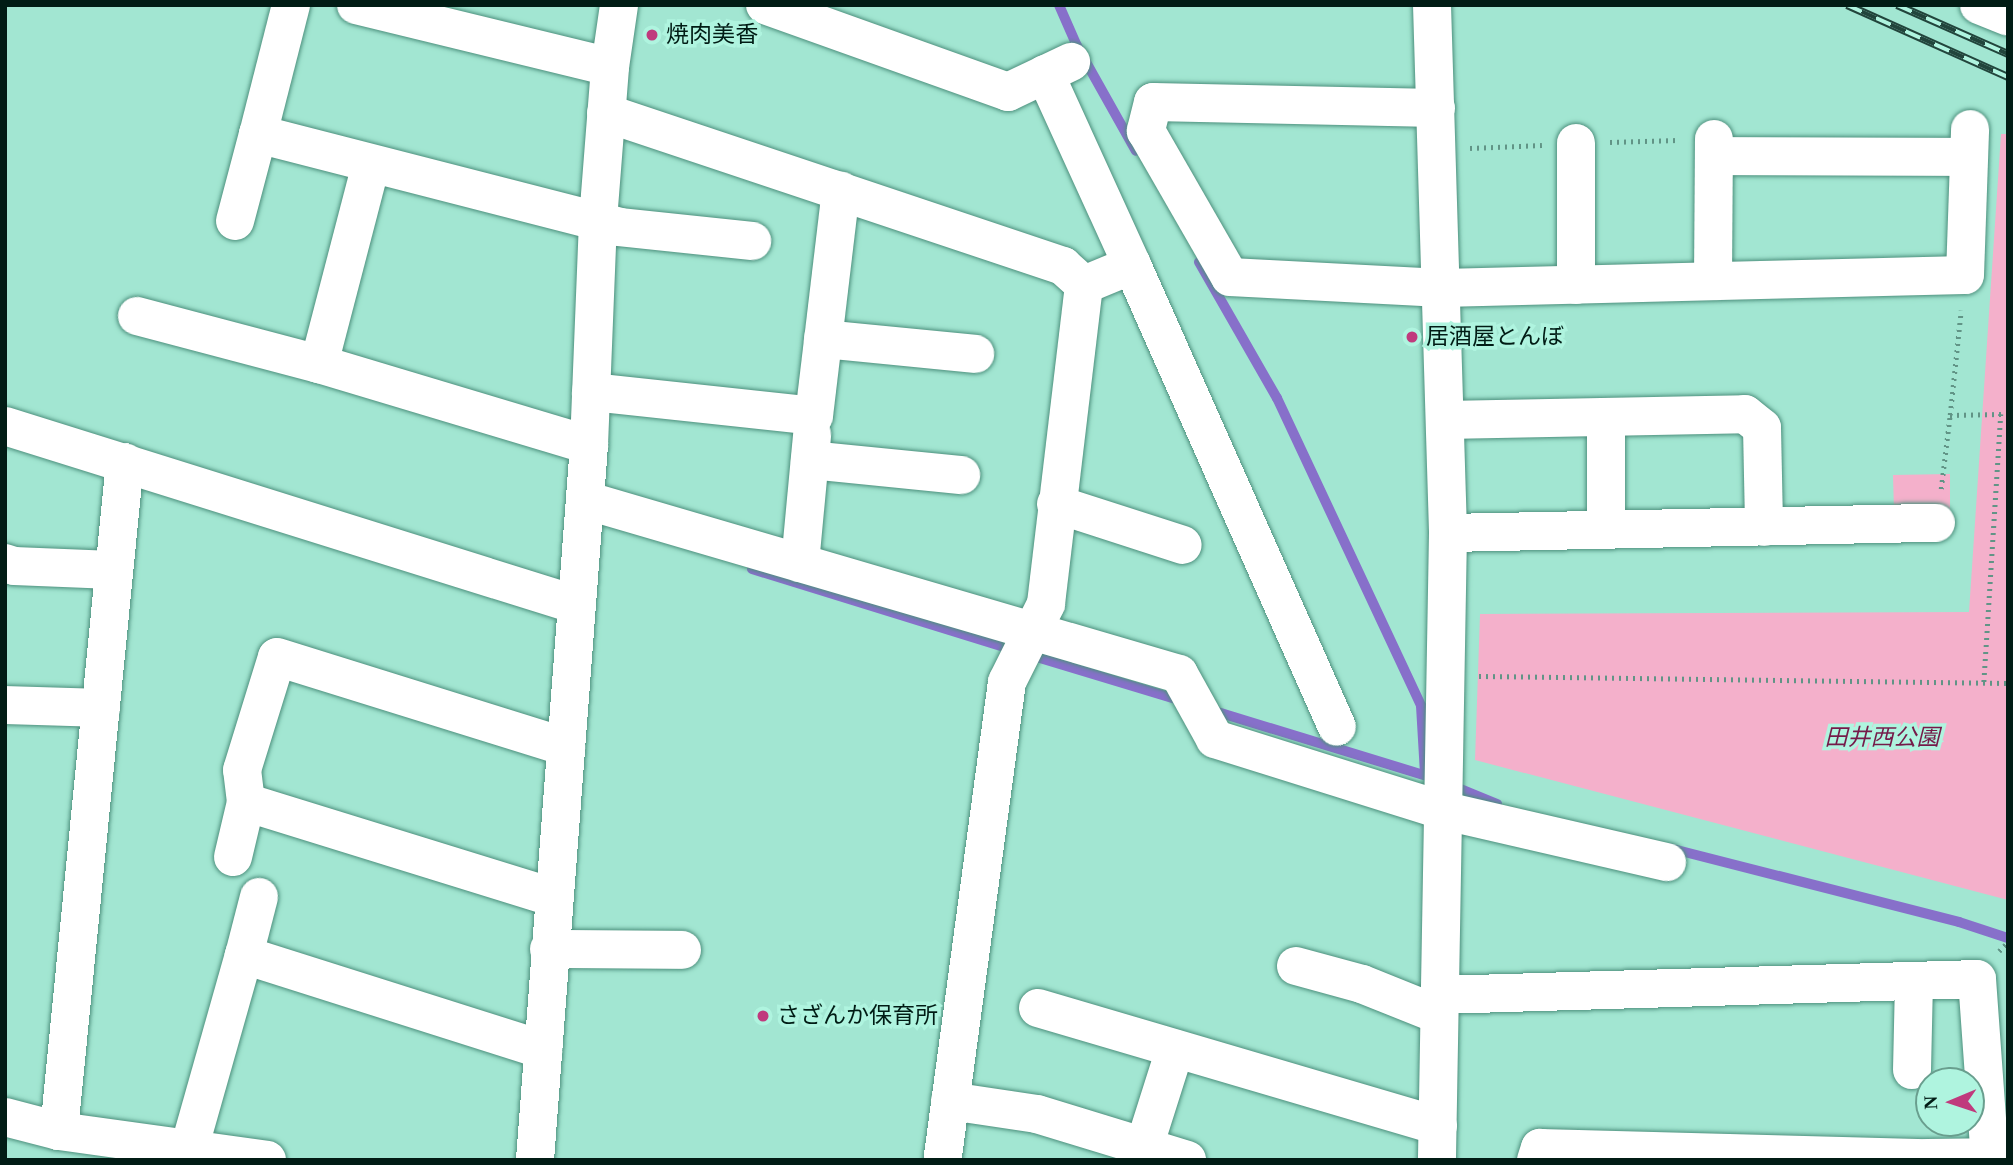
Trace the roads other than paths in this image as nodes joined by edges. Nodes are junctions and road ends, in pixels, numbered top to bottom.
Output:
1 (291, 5) edge
2 (356, 5) edge
3 (619, 5) edge
4 (765, 5) edge
5 (1432, 5) edge
6 (1979, 5) edge
7 (2008, 17) edge
8 (610, 67) junction
9 (1436, 108) junction
10 (606, 113) junction
11 (258, 134) junction
12 (1576, 144) dead end
13 (371, 164) junction
14 (841, 191) junction
15 (598, 220) junction
16 (235, 221) dead end
17 (752, 241) dead end
18 (1132, 265) junction
19 (1713, 281) junction
20 (1084, 285) junction
21 (1576, 285) junction
22 (1442, 288) junction
23 (138, 316) dead end
24 (823, 339) junction
25 (975, 354) dead end
26 (319, 364) junction
27 (591, 392) junction
28 (814, 416) junction
29 (1606, 417) junction
30 (1445, 420) junction
31 (5, 426) edge
32 (589, 445) junction
33 (810, 460) junction
34 (124, 462) junction
35 (961, 475) dead end
36 (585, 499) junction
37 (1056, 503) junction
38 (1936, 523) road end
39 (1764, 527) junction
40 (1606, 530) junction
41 (1448, 533) junction
42 (1183, 545) dead end
43 (5, 563) edge
44 (800, 563) junction
45 (113, 570) junction
46 (577, 605) junction
47 (1026, 645) junction
48 (5, 705) edge
49 (102, 708) junction
50 (1337, 727) dead end
51 (566, 747) junction
52 (1442, 790) junction
53 (247, 803) junction
54 (233, 857) dead end
55 (1667, 862) dead end
56 (259, 897) dead end
57 (552, 897) junction
58 (549, 949) junction
59 (682, 950) dead end
60 (244, 955) junction
61 (1296, 966) dead end
62 (1914, 982) junction
63 (1439, 1005) junction
64 (1038, 1008) dead end
65 (1175, 1049) junction
66 (543, 1050) junction
67 (1912, 1070) dead end
68 (950, 1101) junction
69 (5, 1116) edge
70 (59, 1131) junction
71 (1438, 1143) edge
72 (1144, 1147) junction
73 (189, 1149) junction
74 (1612, 1154) edge
75 (1771, 1156) edge
76 (1996, 1158) edge
77 (1927, 1159) edge
78 (267, 1160) edge
79 (535, 1160) edge
80 (942, 1160) edge
81 (1187, 1160) edge
82 (1536, 1160) edge

1 - 11 street
2 - 8 street
3 - 8 street
4 - 18 street
5 - 9 street
6 - 7 street
8 - 10 street
9 - 22 street
9 - 22 street
10 - 14 street
10 - 15 street
11 - 13 street
11 - 16 street
12 - 21 street
13 - 15 street
13 - 26 street
14 - 20 street
14 - 24 street
15 - 17 street
15 - 27 street
18 - 20 street
18 - 50 street
19 - 19 street
19 - 21 street
20 - 37 street
21 - 22 street
22 - 30 street
23 - 26 street
24 - 25 street
24 - 28 street
26 - 32 street
27 - 28 street
27 - 32 street
28 - 33 street
29 - 30 street
29 - 39 street
29 - 40 street
30 - 41 street
31 - 34 street
32 - 36 street
33 - 35 street
33 - 44 street
34 - 45 street
34 - 46 street
36 - 44 street
36 - 46 street
37 - 42 street
37 - 47 street
38 - 39 street
39 - 40 street
40 - 41 street
41 - 52 street
43 - 45 street
44 - 47 street
45 - 49 street
46 - 51 street
47 - 52 street
47 - 68 street
48 - 49 street
49 - 70 street
51 - 53 street
51 - 57 street
52 - 55 street
52 - 63 street
53 - 54 street
53 - 57 street
56 - 60 street
57 - 58 street
58 - 59 street
58 - 66 street
60 - 66 street
60 - 73 street
61 - 63 street
62 - 63 street
62 - 67 street
62 - 76 street
63 - 71 street
64 - 65 street
65 - 71 street
65 - 72 street
66 - 79 street
68 - 72 street
68 - 80 street
69 - 70 street
70 - 73 street
72 - 81 street
73 - 78 street
74 - 75 street
74 - 82 street
75 - 77 street
76 - 77 street

